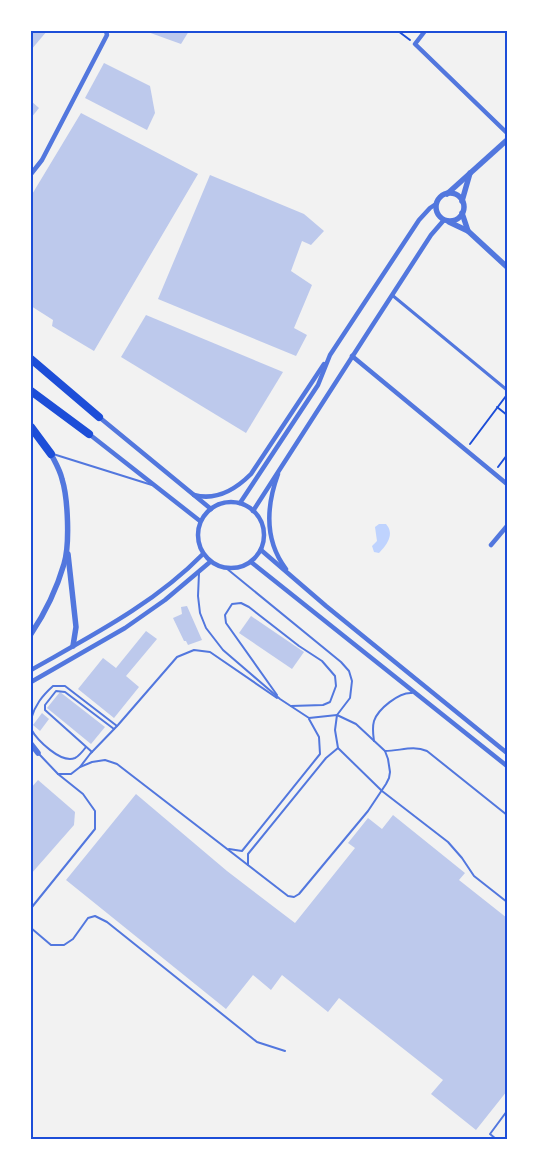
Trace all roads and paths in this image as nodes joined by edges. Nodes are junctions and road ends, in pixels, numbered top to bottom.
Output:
1 (106, 31) edge
2 (398, 31) edge
3 (425, 31) edge
4 (416, 44) junction
5 (507, 133) edge
6 (507, 140) edge
7 (471, 171) junction
8 (31, 174) edge
9 (447, 194) junction
10 (462, 201) junction
11 (436, 204) junction
12 (462, 213) junction
13 (446, 220) junction
14 (468, 231) junction
15 (507, 267) edge
16 (392, 295) junction
17 (330, 355) junction
18 (352, 356) junction
19 (31, 359) edge
20 (507, 390) edge
21 (31, 391) edge
22 (507, 395) edge
23 (497, 407) junction
24 (507, 415) edge
25 (99, 417) joint
26 (31, 427) edge
27 (88, 434) joint
28 (466, 450) junction
29 (51, 454) junction
30 (507, 455) edge
31 (282, 465) junction
32 (493, 473) junction
33 (507, 484) edge
34 (155, 486) junction
35 (194, 495) junction
36 (240, 504) junction
37 (211, 509) junction
38 (253, 511) junction
39 (200, 521) junction
40 (507, 526) edge
41 (67, 539) junction
42 (492, 545) dead end
43 (261, 550) junction
44 (202, 554) junction
45 (210, 562) junction
46 (251, 562) junction
47 (226, 568) junction
48 (200, 571) junction
49 (292, 576) junction
50 (31, 634) edge
51 (73, 646) junction
52 (31, 670) edge
53 (31, 682) edge
54 (415, 693) junction
55 (280, 699) junction
56 (291, 706) junction
57 (337, 715) junction
58 (308, 718) junction
59 (31, 719) edge
60 (117, 726) junction
61 (31, 729) edge
62 (114, 729) junction
63 (374, 741) junction
64 (31, 746) edge
65 (86, 747) junction
66 (338, 748) junction
67 (385, 751) junction
68 (92, 752) junction
69 (38, 753) joint
70 (507, 753) edge
71 (507, 766) edge
72 (80, 767) junction
73 (58, 774) junction
74 (382, 791) junction
75 (507, 815) edge
76 (229, 849) junction
77 (248, 865) junction
78 (507, 902) edge
79 (31, 911) edge
80 (31, 928) edge
81 (285, 1051) dead end
82 (507, 1111) edge
83 (496, 1139) edge

1 - 8 street
2 - 4 path
3 - 4 street
4 - 5 street
6 - 7 street
7 - 9 street
7 - 10 street
9 - 10 street
9 - 11 street
10 - 12 street
11 - 13 street
11 - 17 street
12 - 13 street
12 - 14 street
13 - 14 street
13 - 16 street
14 - 15 street
16 - 18 street
16 - 20 street
17 - 35 street
17 - 36 street
18 - 28 street
18 - 31 street
19 - 25 highway
21 - 27 highway
22 - 23 path
23 - 24 path
23 - 28 path
25 - 35 street
26 - 29 highway
27 - 34 street
28 - 32 street
29 - 34 lane
29 - 41 street
30 - 32 path
31 - 38 street
31 - 49 street
32 - 33 street
34 - 39 street
35 - 37 street
36 - 37 street
36 - 38 street
37 - 39 street
38 - 43 street
39 - 44 street
40 - 42 street
41 - 50 street
41 - 51 street
43 - 46 street
43 - 49 street
44 - 45 street
44 - 51 street
45 - 47 street
45 - 48 street
46 - 47 street
46 - 54 street
47 - 57 lane
48 - 53 street
48 - 55 lane
49 - 70 street
51 - 52 street
54 - 63 lane
54 - 71 street
55 - 56 lane
55 - 56 lane
55 - 60 lane
56 - 58 lane
57 - 58 lane
57 - 63 lane
57 - 66 lane
58 - 76 lane
59 - 60 lane
60 - 62 lane
61 - 65 lane
62 - 65 lane
62 - 68 lane
63 - 67 lane
64 - 69 street
65 - 68 lane
66 - 74 lane
66 - 77 lane
67 - 74 lane
67 - 75 lane
68 - 72 lane
69 - 73 lane
72 - 73 lane
72 - 76 lane
73 - 79 lane
74 - 77 lane
74 - 78 lane
76 - 77 lane
80 - 81 lane
82 - 83 lane

